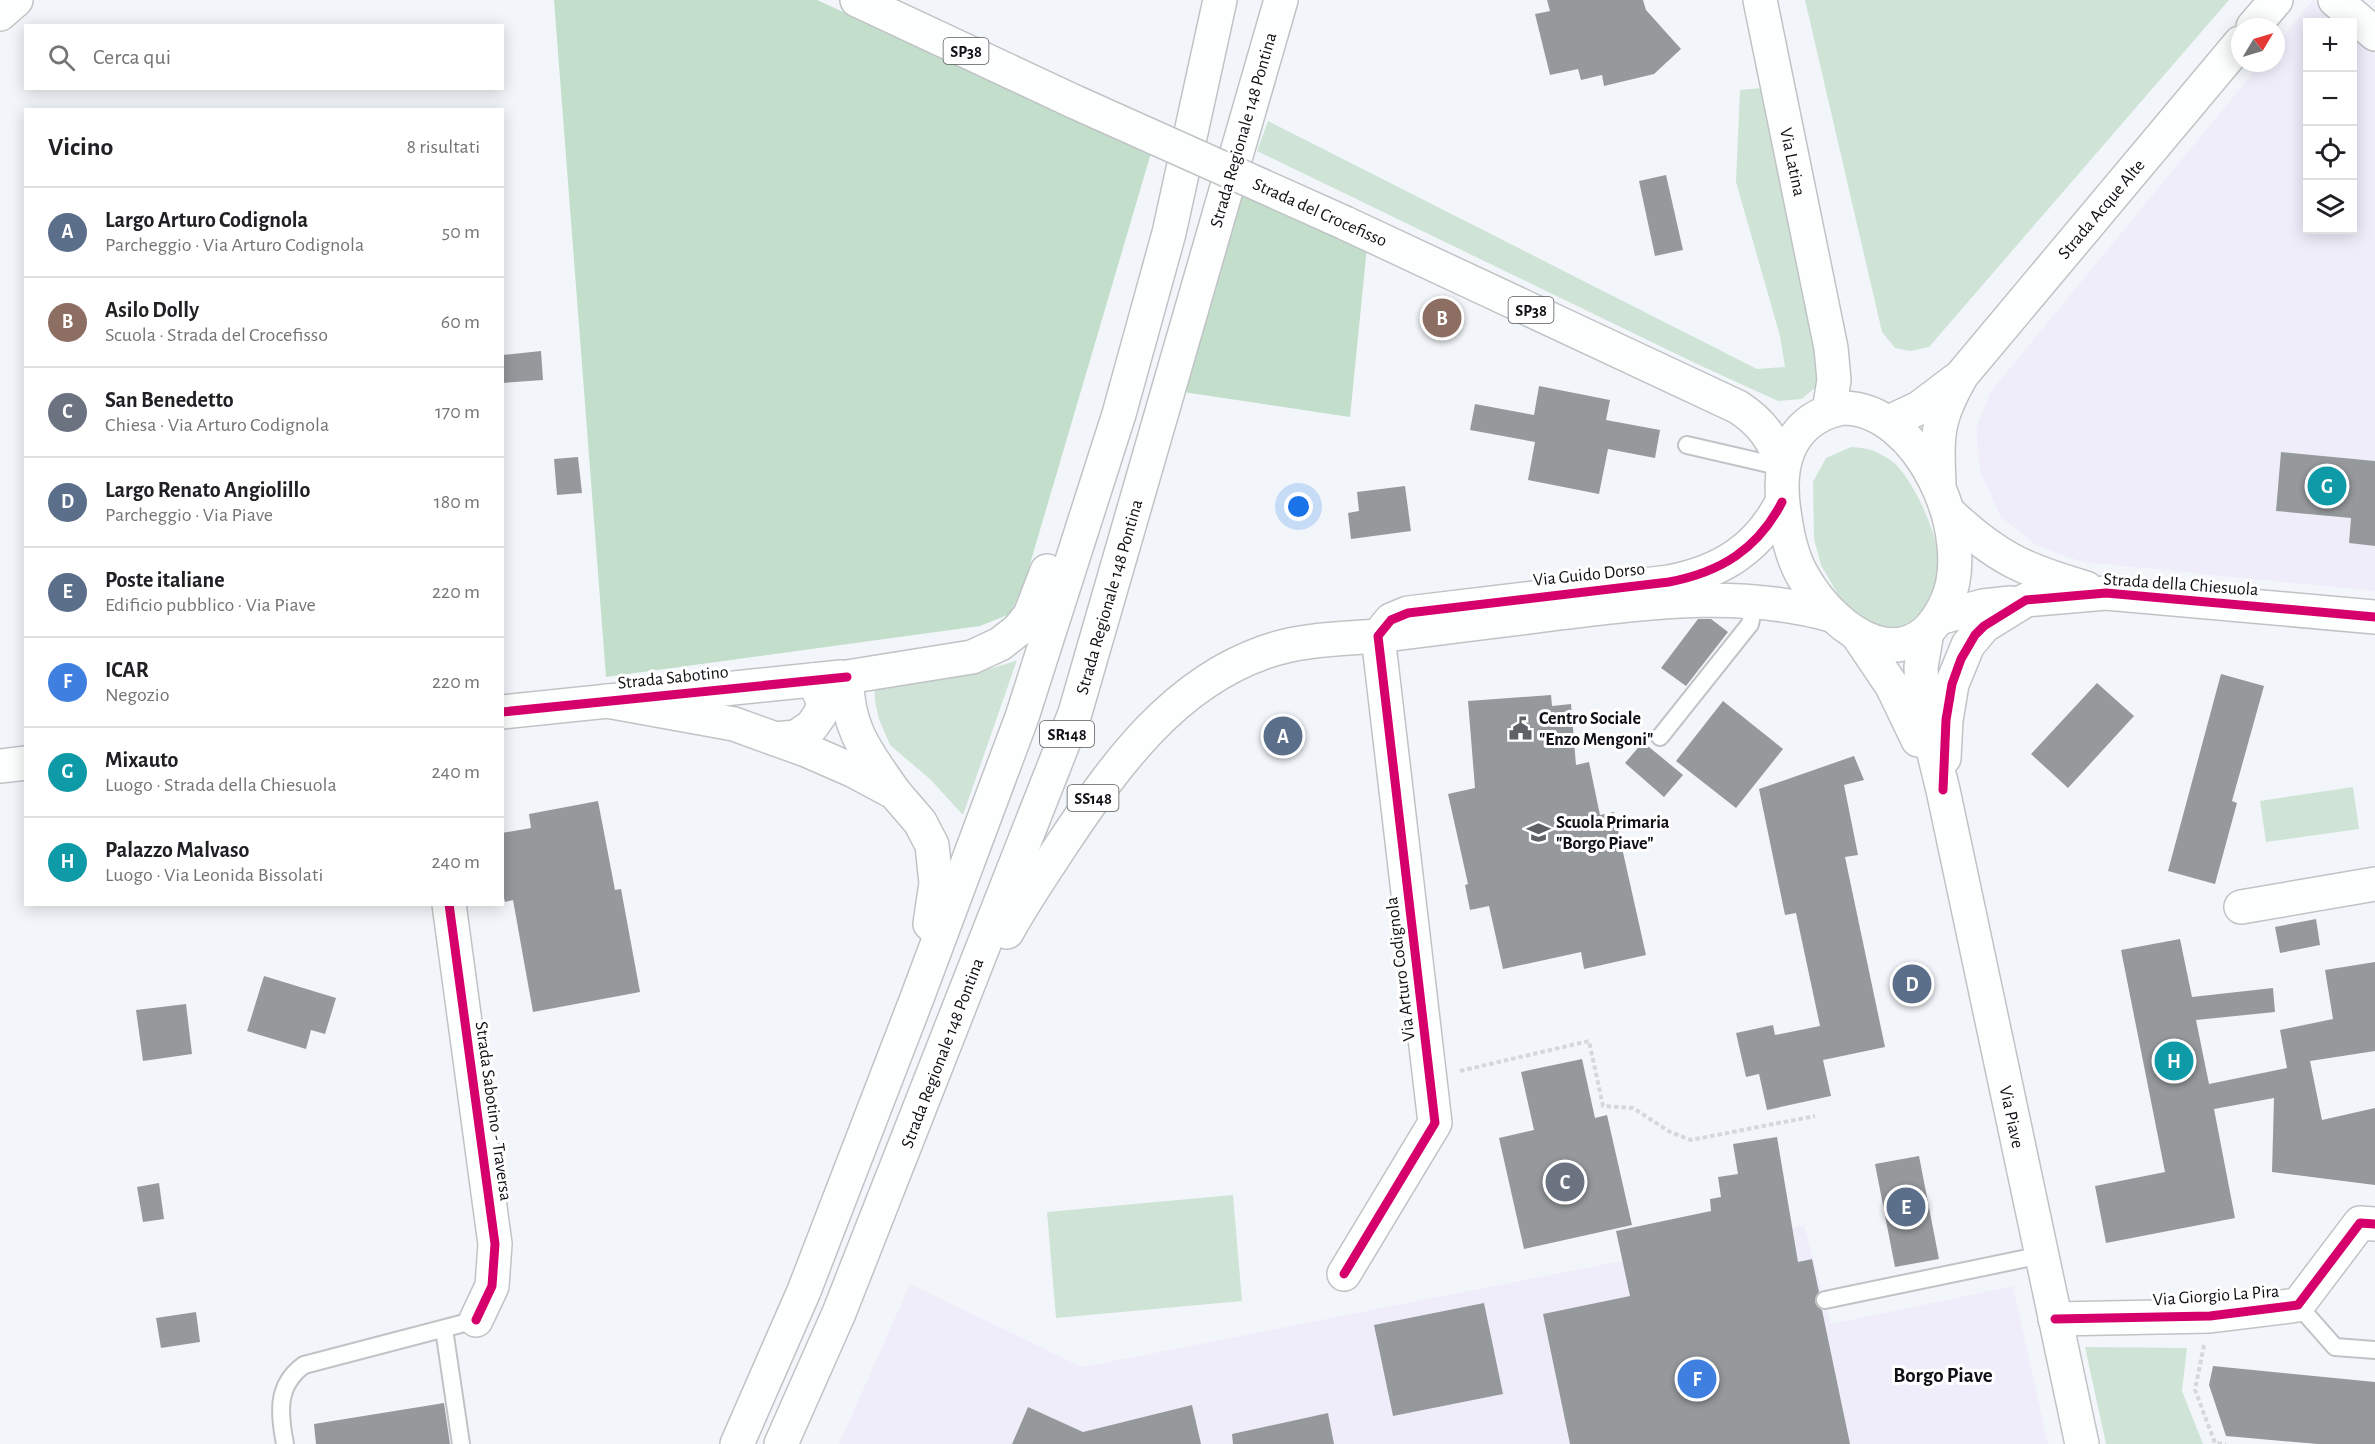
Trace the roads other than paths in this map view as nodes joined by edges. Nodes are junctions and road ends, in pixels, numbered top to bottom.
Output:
1 (16, 0) edge
2 (857, 0) edge
3 (1220, 0) edge
4 (1281, 0) edge
5 (1760, 0) edge
6 (2276, 0) edge
7 (2335, 0) edge
8 (0, 14) edge
9 (2261, 18) edge
10 (2375, 34) edge
11 (2231, 54) edge
12 (1826, 325) junction
13 (1962, 375) junction
14 (1717, 397) junction
15 (1119, 414) junction
16 (1820, 416) junction
17 (1882, 418) junction
18 (1687, 445) dead end
19 (1782, 467) junction
20 (1944, 499) junction
21 (1782, 502) junction
22 (2106, 593) junction
23 (2026, 600) junction
24 (1755, 601) junction
25 (1831, 615) junction
26 (2375, 617) edge
27 (1933, 625) junction
28 (1857, 634) junction
29 (1378, 636) junction
30 (847, 676) junction
31 (813, 680) junction
32 (608, 701) junction
33 (504, 712) edge
34 (1660, 737) dead end
35 (775, 739) junction
36 (24, 763) edge
37 (0, 766) edge
38 (1943, 789) junction
39 (895, 793) junction
40 (2375, 884) edge
41 (449, 906) edge
42 (2241, 907) dead end
43 (917, 998) junction
44 (925, 1098) junction
45 (2375, 1224) edge
46 (2042, 1255) junction
47 (1344, 1274) dead end
48 (1825, 1300) dead end
49 (2298, 1305) junction
50 (2055, 1318) junction
51 (476, 1320) joint
52 (444, 1329) junction
53 (2375, 1350) edge
54 (285, 1444) edge
55 (461, 1444) edge
56 (737, 1444) edge
57 (781, 1444) edge
58 (2082, 1444) edge

1 - 8 main road
2 - 14 main road, Strada del Crocefisso / SP38, bridge
3 - 15 main road, SR148
4 - 44 main road, Strada Regionale 148 Pontina / SR148
5 - 12 main road, Via Latina
6 - 9 main road
7 - 10 main road
11 - 13 main road, Strada Acque Alte
12 - 16 main road, Via Latina
12 - 17 main road, Via Latina
13 - 17 main road, Strada Acque Alte
13 - 20 main road, Strada Acque Alte
14 - 16 main road, Strada del Crocefisso / SP38
14 - 19 main road, Strada del Crocefisso
15 - 30 main road, Strada Sabotino
15 - 43 main road, SR148
16 - 17 main road
16 - 19 main road
17 - 20 main road
18 - 19 lane
19 - 21 main road
20 - 22 main road, Strada della Chiesuola
20 - 27 main road
21 - 25 main road
21 - 29 main road, Via Guido Dorso
22 - 23 main road, Strada della Chiesuola
22 - 26 main road, Strada della Chiesuola
23 - 27 main road, Strada della Chiesuola
23 - 38 main road, Strada della Chiesuola
24 - 25 main road, Via Guido Dorso
24 - 29 main road, Via Guido Dorso
24 - 34 lane
25 - 28 main road
27 - 28 main road
27 - 38 main road, Via Piave
28 - 38 main road, Via Piave
29 - 44 main road, SS148
29 - 47 main road, Via Arturo Codignola
30 - 31 main road, Strada Sabotino
30 - 39 main road
31 - 32 main road, Strada Sabotino
31 - 35 main road
32 - 33 main road, Strada Sabotino
32 - 35 main road
35 - 39 main road
36 - 37 main road
38 - 46 main road, Via Piave
39 - 43 main road
40 - 42 main road
41 - 51 main road, Strada Sabotino - Traversa
43 - 56 main road, SR148
44 - 57 main road, Strada Regionale 148 Pontina / SR148
45 - 49 main road, Via Giorgio La Pira
46 - 48 lane
46 - 50 main road, Via Piave
49 - 50 main road, Via Giorgio La Pira
49 - 53 lane, Via Giorgio La Pira
50 - 58 main road, Via Piave
51 - 52 lane
52 - 54 lane
52 - 55 lane

